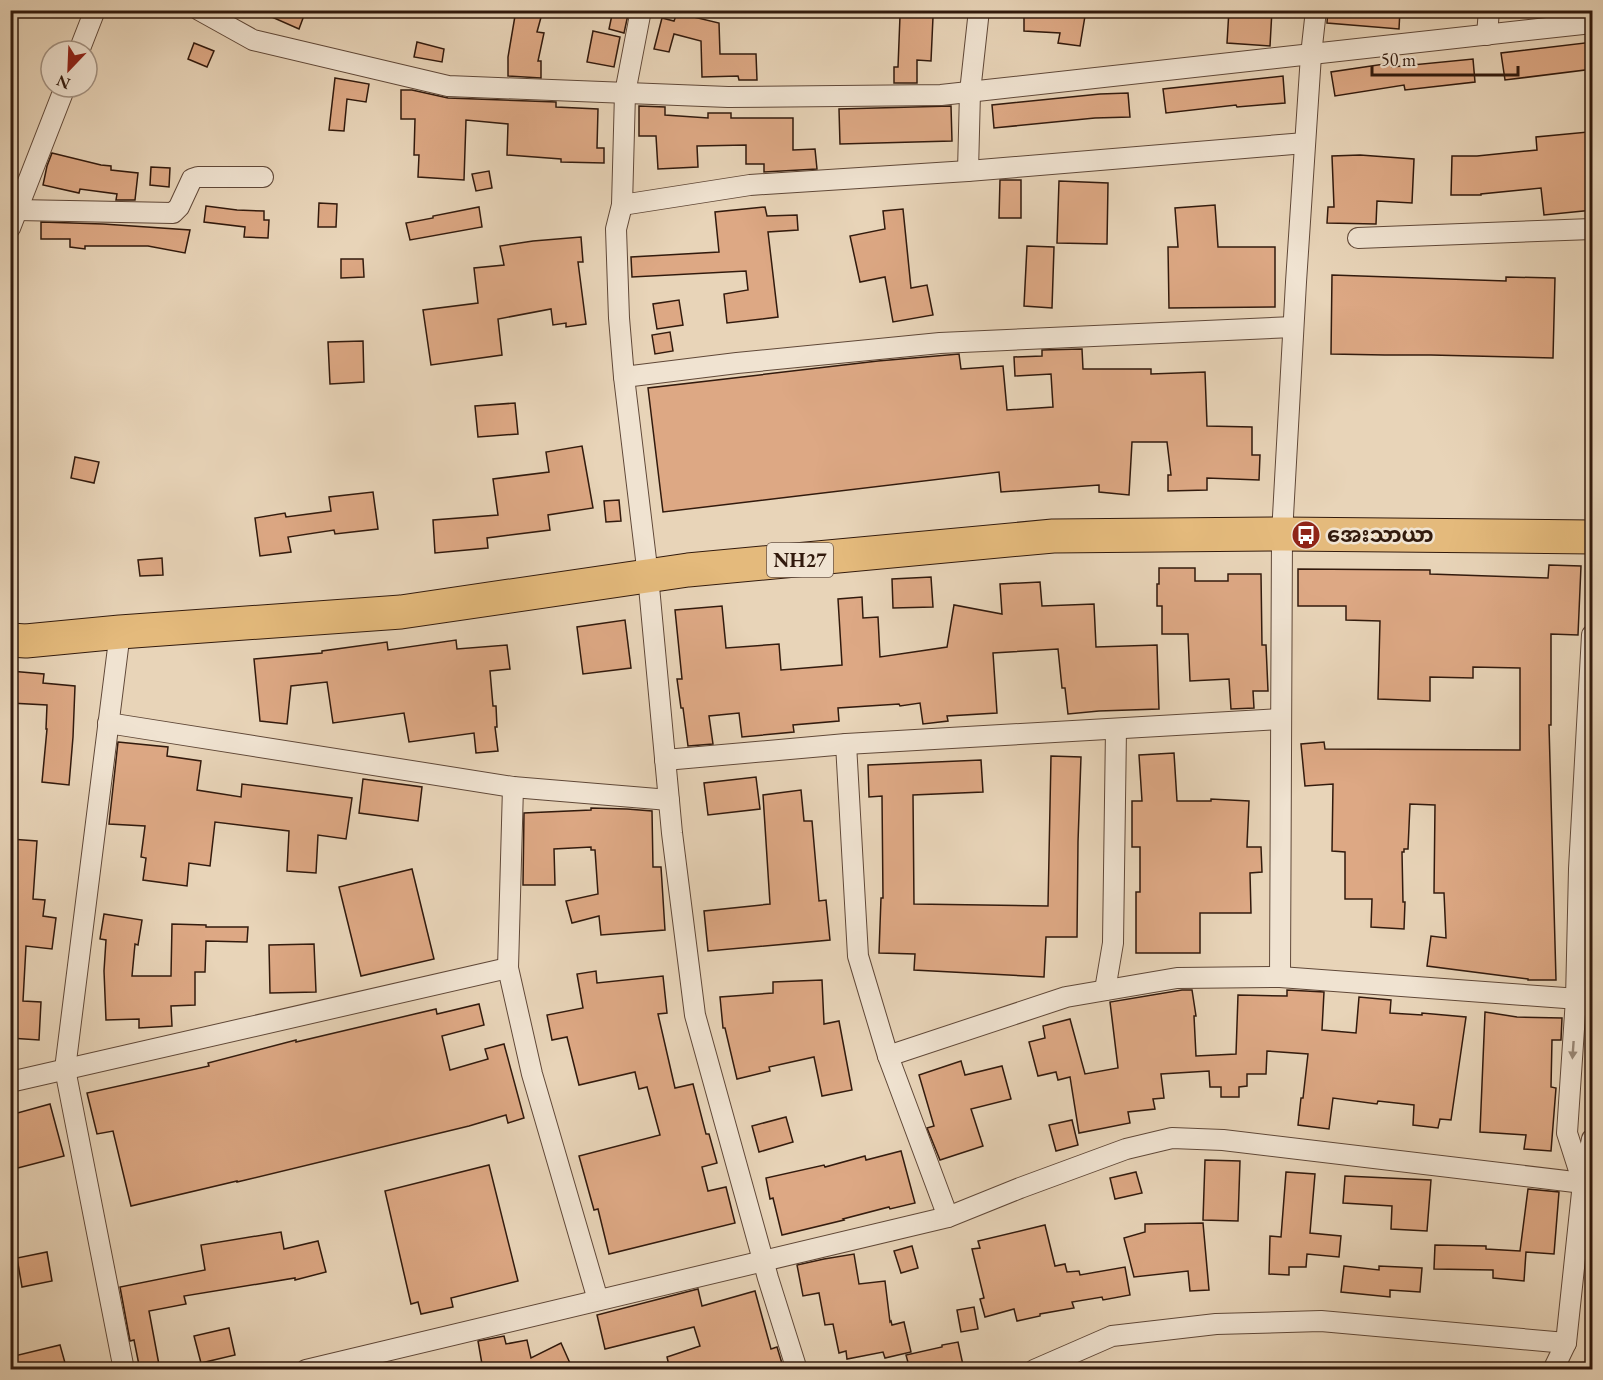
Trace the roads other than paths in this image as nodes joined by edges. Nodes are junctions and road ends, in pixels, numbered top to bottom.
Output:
1 (95, 10) edge
2 (199, 10) edge
3 (641, 10) edge
4 (979, 10) edge
5 (1316, 10) edge
6 (1489, 10) edge
7 (1593, 23) edge
8 (1487, 35) junction
9 (84, 39) edge
10 (1311, 55) junction
11 (970, 92) junction
12 (625, 93) junction
13 (60, 99) edge
14 (1305, 143) junction
15 (968, 171) junction
16 (263, 177) dead end
17 (622, 204) junction
18 (13, 220) edge
19 (1593, 229) edge
20 (1358, 238) dead end
21 (1293, 327) junction
22 (624, 377) junction
23 (1282, 534) junction
24 (1593, 537) edge
25 (648, 576) junction
26 (120, 632) junction
27 (1593, 635) edge
28 (10, 640) edge
29 (1281, 719) junction
30 (108, 723) junction
31 (1116, 729) junction
32 (846, 744) junction
33 (665, 760) junction
34 (513, 787) junction
35 (669, 800) junction
36 (508, 968) junction
37 (1280, 977) junction
38 (1104, 990) junction
39 (1584, 999) edge
40 (888, 1056) junction
41 (64, 1070) junction
42 (10, 1082) edge
43 (1593, 1139) edge
44 (1583, 1183) junction
45 (948, 1217) junction
46 (763, 1261) junction
47 (598, 1300) junction
48 (1566, 1343) junction
49 (124, 1370) edge
50 (306, 1370) edge
51 (797, 1370) edge
52 (1034, 1370) edge
53 (1553, 1370) edge

1 - 9 street
2 - 12 street
3 - 12 street
4 - 11 street
5 - 10 street
6 - 8 street
7 - 8 street
8 - 10 street
10 - 11 street
10 - 14 street
11 - 12 street
11 - 15 street
12 - 17 street
13 - 18 street
14 - 15 street
14 - 21 street
15 - 17 street
16 - 18 street
17 - 22 street
19 - 20 street
21 - 22 street
21 - 23 street
22 - 25 street
23 - 24 highway, NH27
23 - 25 highway, NH27
23 - 29 street
25 - 26 highway, NH27
25 - 33 street
26 - 28 highway, NH27
26 - 30 street
27 - 39 street
29 - 31 street
29 - 37 street
30 - 34 street
30 - 41 street
31 - 32 street
31 - 38 street
32 - 33 street
32 - 40 street
33 - 35 street
34 - 35 street
34 - 36 street
35 - 46 street
36 - 41 street
36 - 47 street
37 - 38 street
37 - 39 street
38 - 40 street
39 -> 44 street
40 - 45 street
41 - 42 street
41 - 49 street
43 - 44 street
44 - 45 street
44 - 48 street
45 - 46 street
46 - 47 street
46 - 51 street
47 - 50 street
48 - 52 street
48 - 53 street

